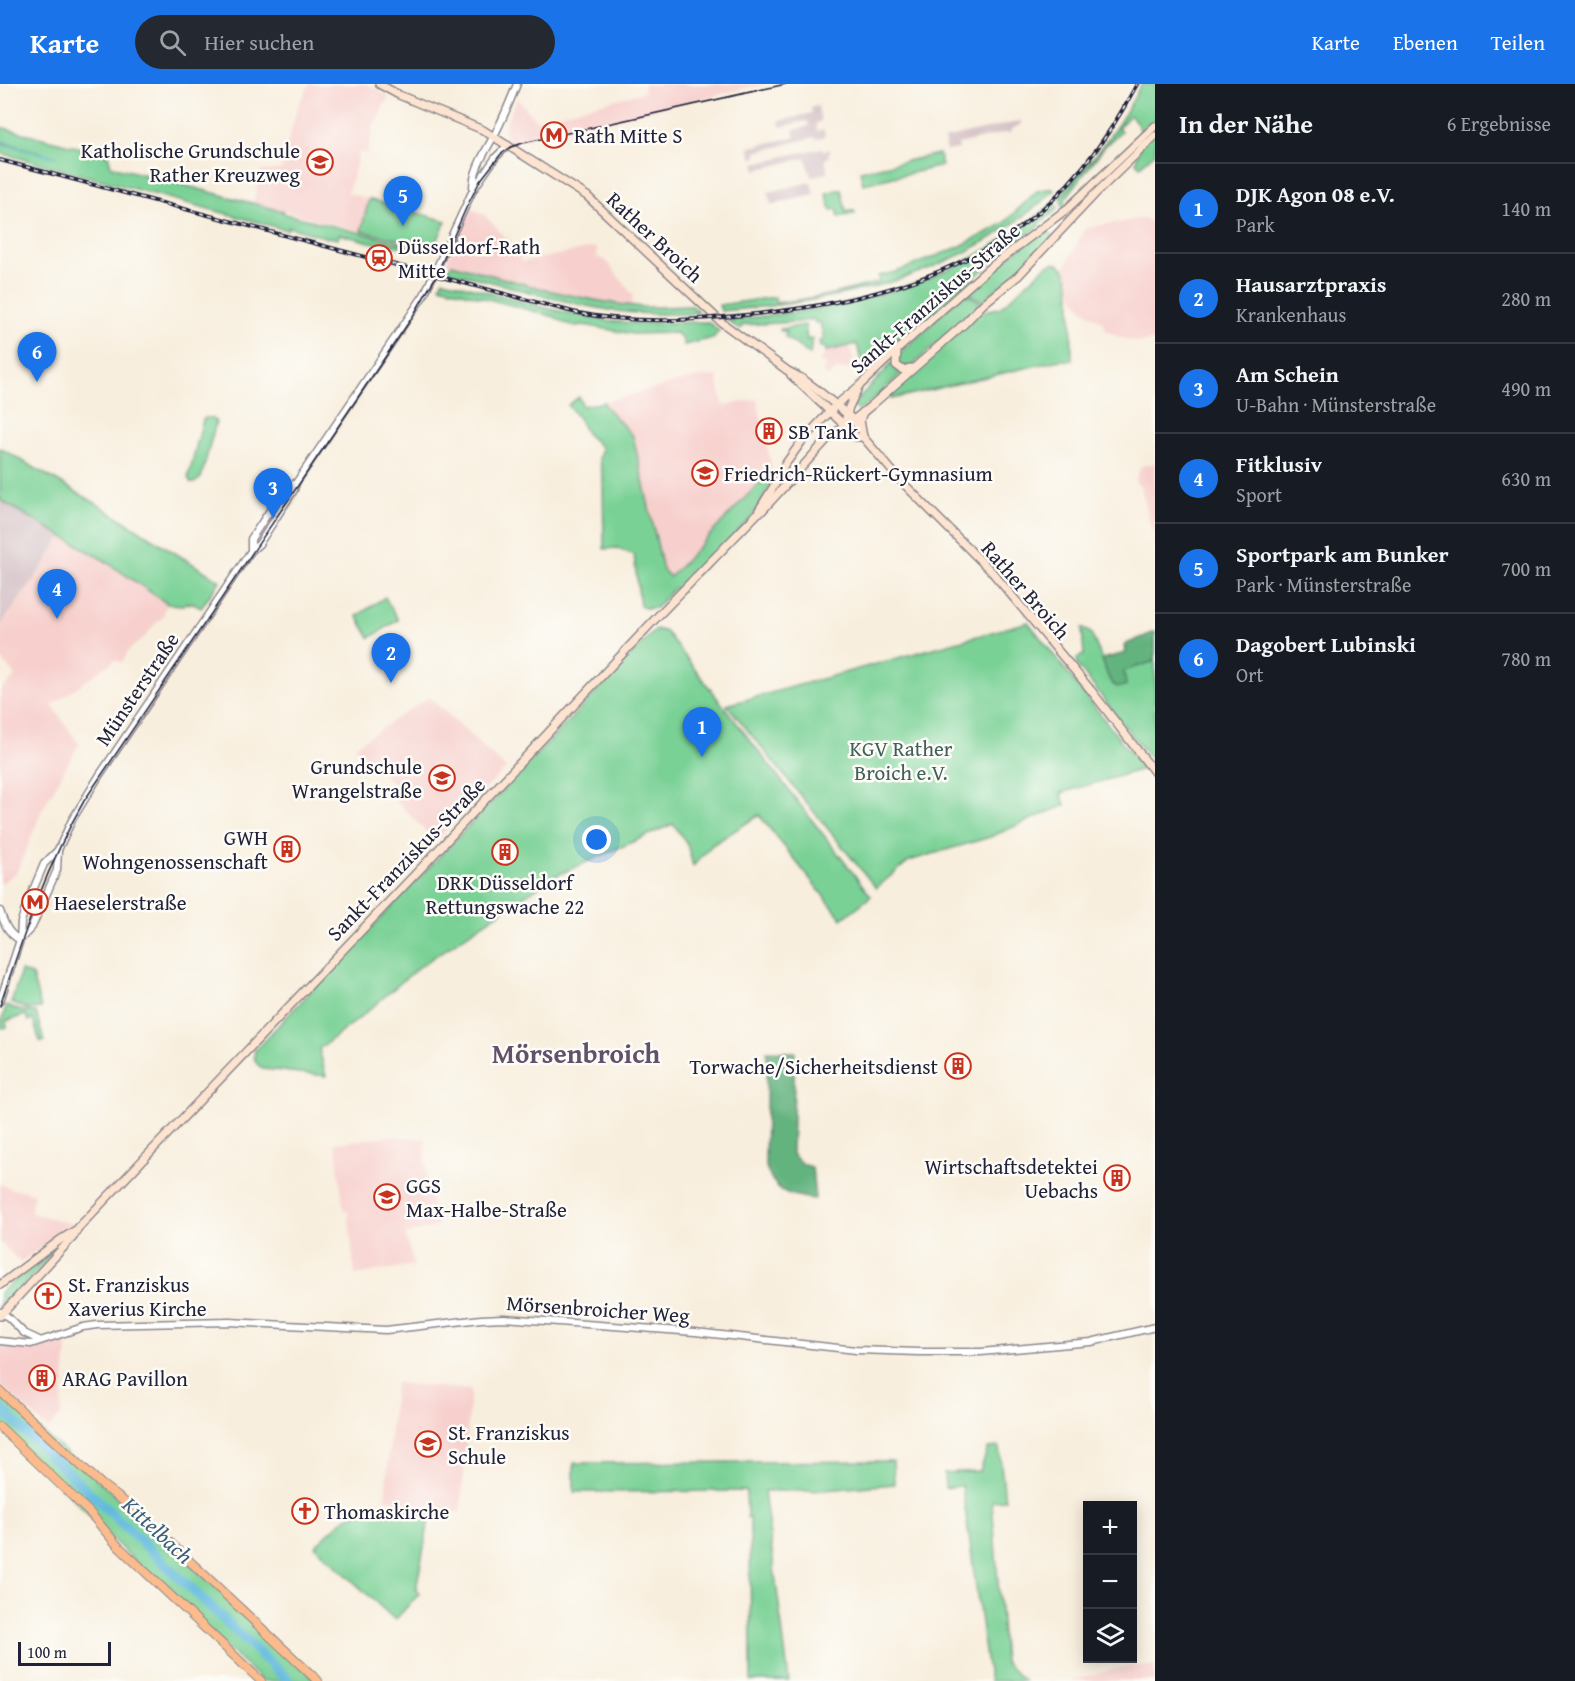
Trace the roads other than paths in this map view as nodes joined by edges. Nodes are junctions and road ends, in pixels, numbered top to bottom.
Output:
1 (379, 84) edge
2 (517, 84) edge
3 (1155, 126) edge
4 (494, 136) junction
5 (1155, 136) edge
6 (508, 146) junction
7 (473, 190) junction
8 (898, 349) junction
9 (915, 366) junction
10 (788, 371) junction
11 (858, 387) junction
12 (836, 405) junction
13 (830, 411) junction
14 (863, 412) junction
15 (847, 414) junction
16 (837, 417) junction
17 (853, 420) junction
18 (846, 426) junction
19 (861, 429) junction
20 (832, 434) junction
21 (863, 437) junction
22 (802, 441) junction
23 (814, 453) junction
24 (758, 513) junction
25 (1155, 773) edge
26 (58, 850) junction
27 (0, 910) edge
28 (20, 940) junction
29 (0, 1001) edge
30 (78, 1228) junction
31 (0, 1285) edge
32 (1, 1313) edge
33 (1155, 1327) edge
34 (24, 1333) junction
35 (39, 1340) junction
36 (0, 1341) edge
37 (22, 1344) junction
38 (0, 1390) edge
39 (0, 1427) edge
40 (261, 1681) edge
41 (318, 1681) edge

1 - 4 main road, Rather Broich
2 - 4 street, Münsterstraße
3 - 8 main road, Sankt-Franziskus-Straße
4 - 6 main road, Rather Broich
4 - 7 street, Münsterstraße
5 - 9 main road, Sankt-Franziskus-Straße
6 - 7 street, Münsterstraße
6 - 10 main road, Rather Broich
7 - 26 street, Münsterstraße
8 - 9 main road
8 - 11 main road, Sankt-Franziskus-Straße
9 - 14 main road, Sankt-Franziskus-Straße
10 - 12 main road, Rather Broich
10 - 13 main road, Rather Broich
11 - 12 main road, Sankt-Franziskus-Straße
11 - 15 main road
12 - 13 main road, Sankt-Franziskus-Straße
12 - 15 main road, Rather Broich
12 - 16 main road
13 - 16 main road, Rather Broich
13 - 22 main road, Sankt-Franziskus-Straße
14 - 17 main road, Sankt-Franziskus-Straße
14 - 19 main road, Rather Broich
15 - 17 main road, Rather Broich
15 - 18 main road
16 - 18 main road, Rather Broich
16 - 20 main road
17 - 18 main road, Sankt-Franziskus-Straße
17 - 19 main road, Rather Broich
18 - 20 main road, Sankt-Franziskus-Straße
18 - 21 main road, Rather Broich
19 - 21 main road, Rather Broich
20 - 23 main road, Sankt-Franziskus-Straße
21 - 25 main road, Rather Broich
22 - 23 main road
22 - 24 main road, Sankt-Franziskus-Straße
23 - 24 main road, Sankt-Franziskus-Straße
24 - 30 main road, Sankt-Franziskus-Straße
26 - 28 street, Münsterstraße
26 - 28 street, Münsterstraße
27 - 28 street
28 - 29 street, Münsterstraße
30 - 31 main road, Sankt-Franziskus-Straße
30 - 32 main road, Sankt-Franziskus-Straße
32 - 34 street
33 - 35 street, Mörsenbroicher Weg
34 - 35 street
34 - 37 street
35 - 37 street, Mörsenbroicher Weg
36 - 37 street, Mörsenbroicher Weg
38 - 41 main road
39 - 40 main road

